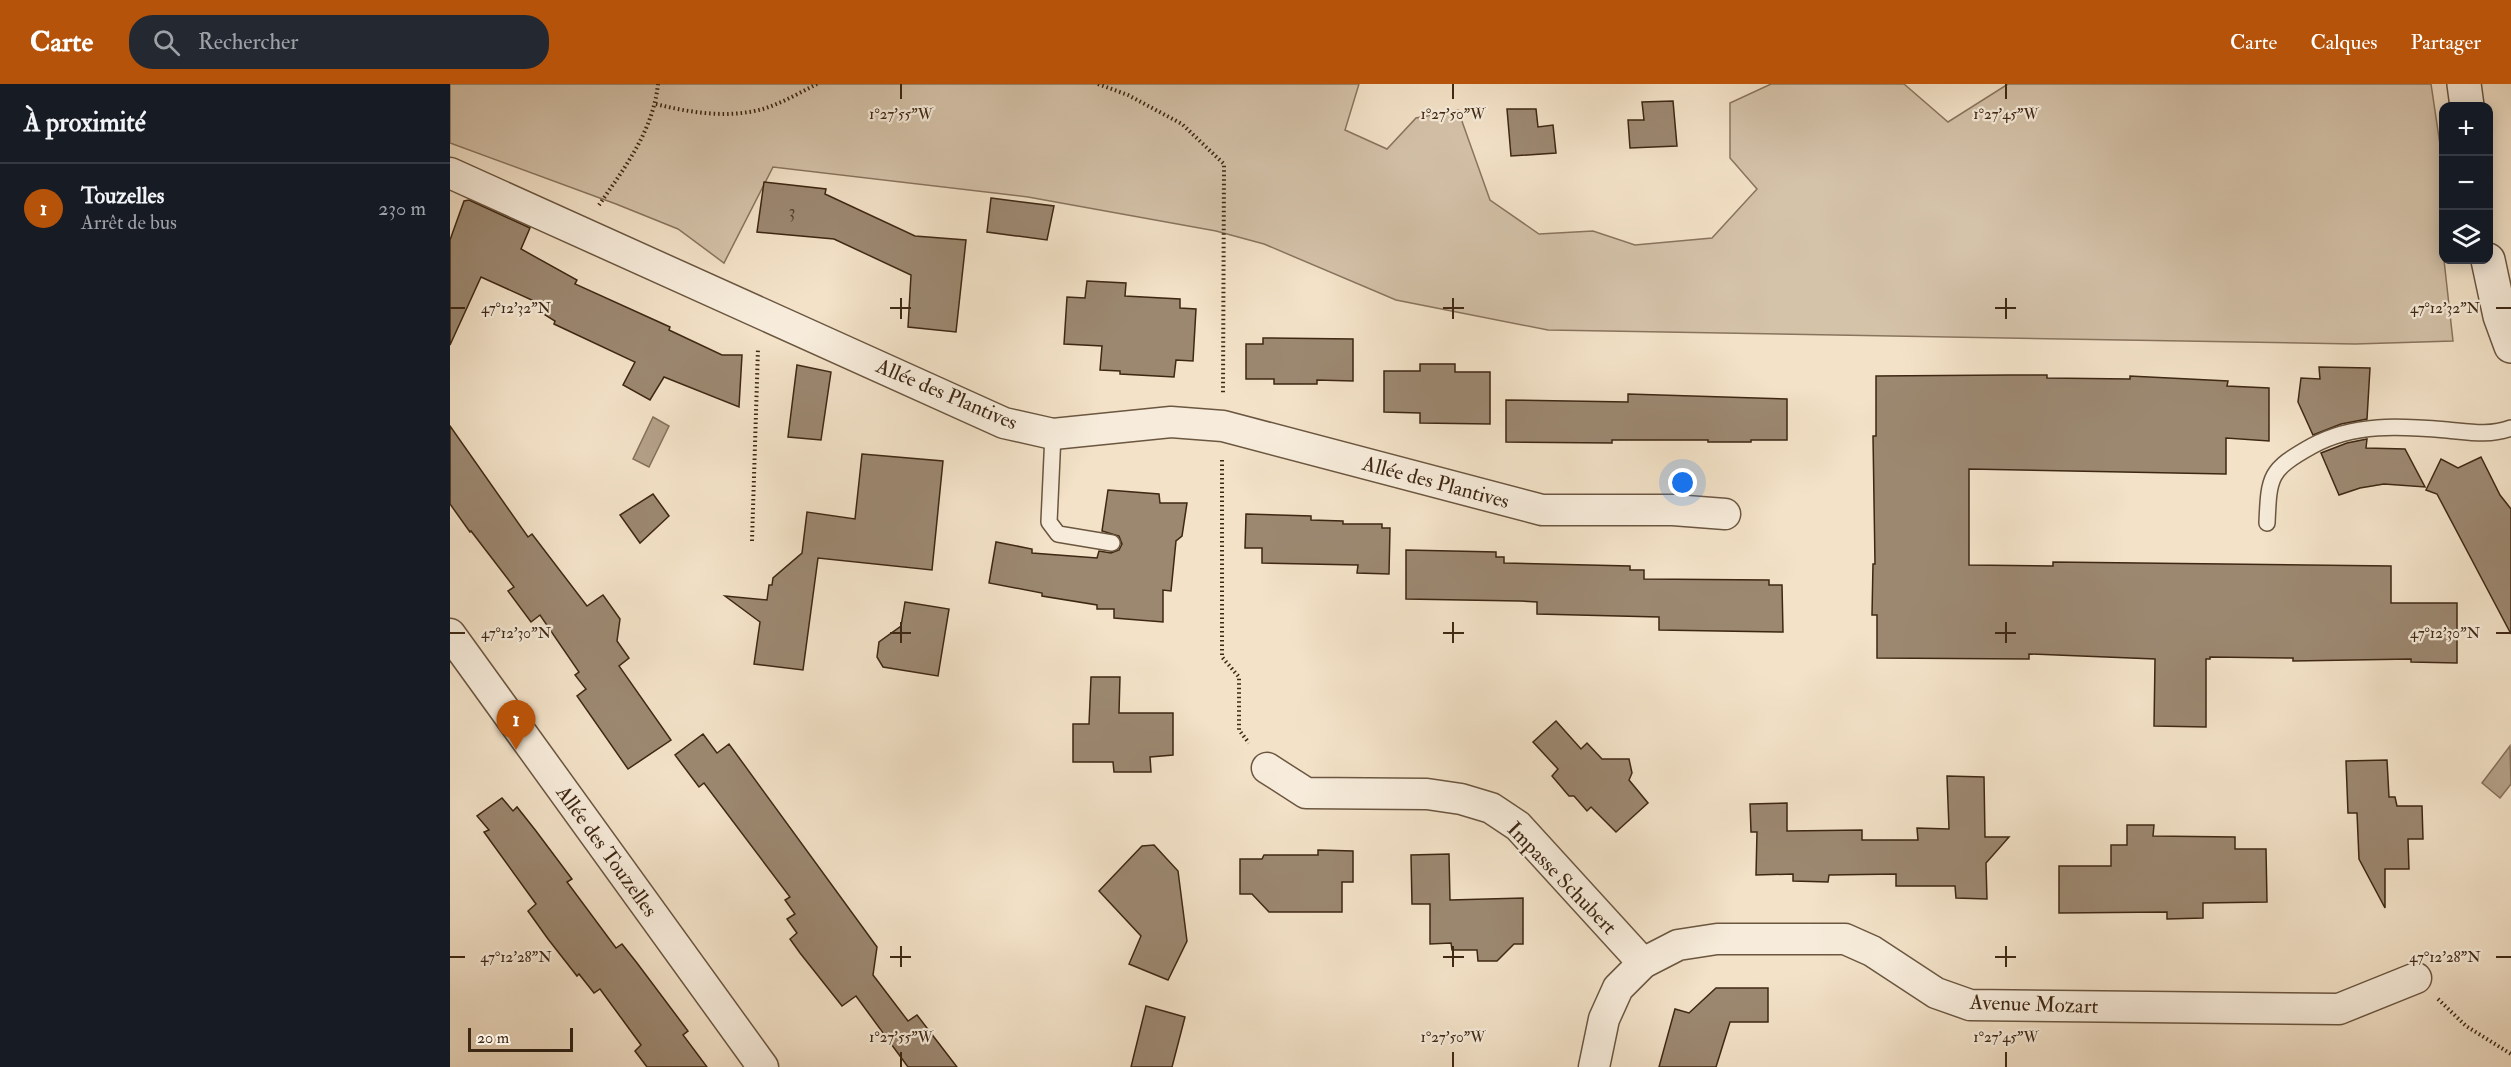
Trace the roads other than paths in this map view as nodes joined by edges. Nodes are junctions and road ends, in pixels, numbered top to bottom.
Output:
1 (2464, 84) edge
2 (2466, 102) edge
3 (450, 173) edge
4 (2489, 264) edge
5 (2511, 346) edge
6 (2511, 428) edge
7 (1053, 434) junction
8 (1725, 514) dead end
9 (2267, 523) dead end
10 (1112, 543) dead end
11 (450, 634) edge
12 (1267, 768) road end
13 (1643, 963) junction
14 (2416, 978) road end
15 (763, 1067) edge
16 (1594, 1067) edge

1 - 2 street
3 - 7 street, Allée des Plantives
4 - 5 street
6 - 9 lane
7 - 8 street, Allée des Plantives
7 - 10 lane
11 - 15 street, Allée des Touzelles
12 - 13 street, Impasse Schubert
13 - 14 street, Avenue Mozart
13 - 16 street, Avenue Mozart

